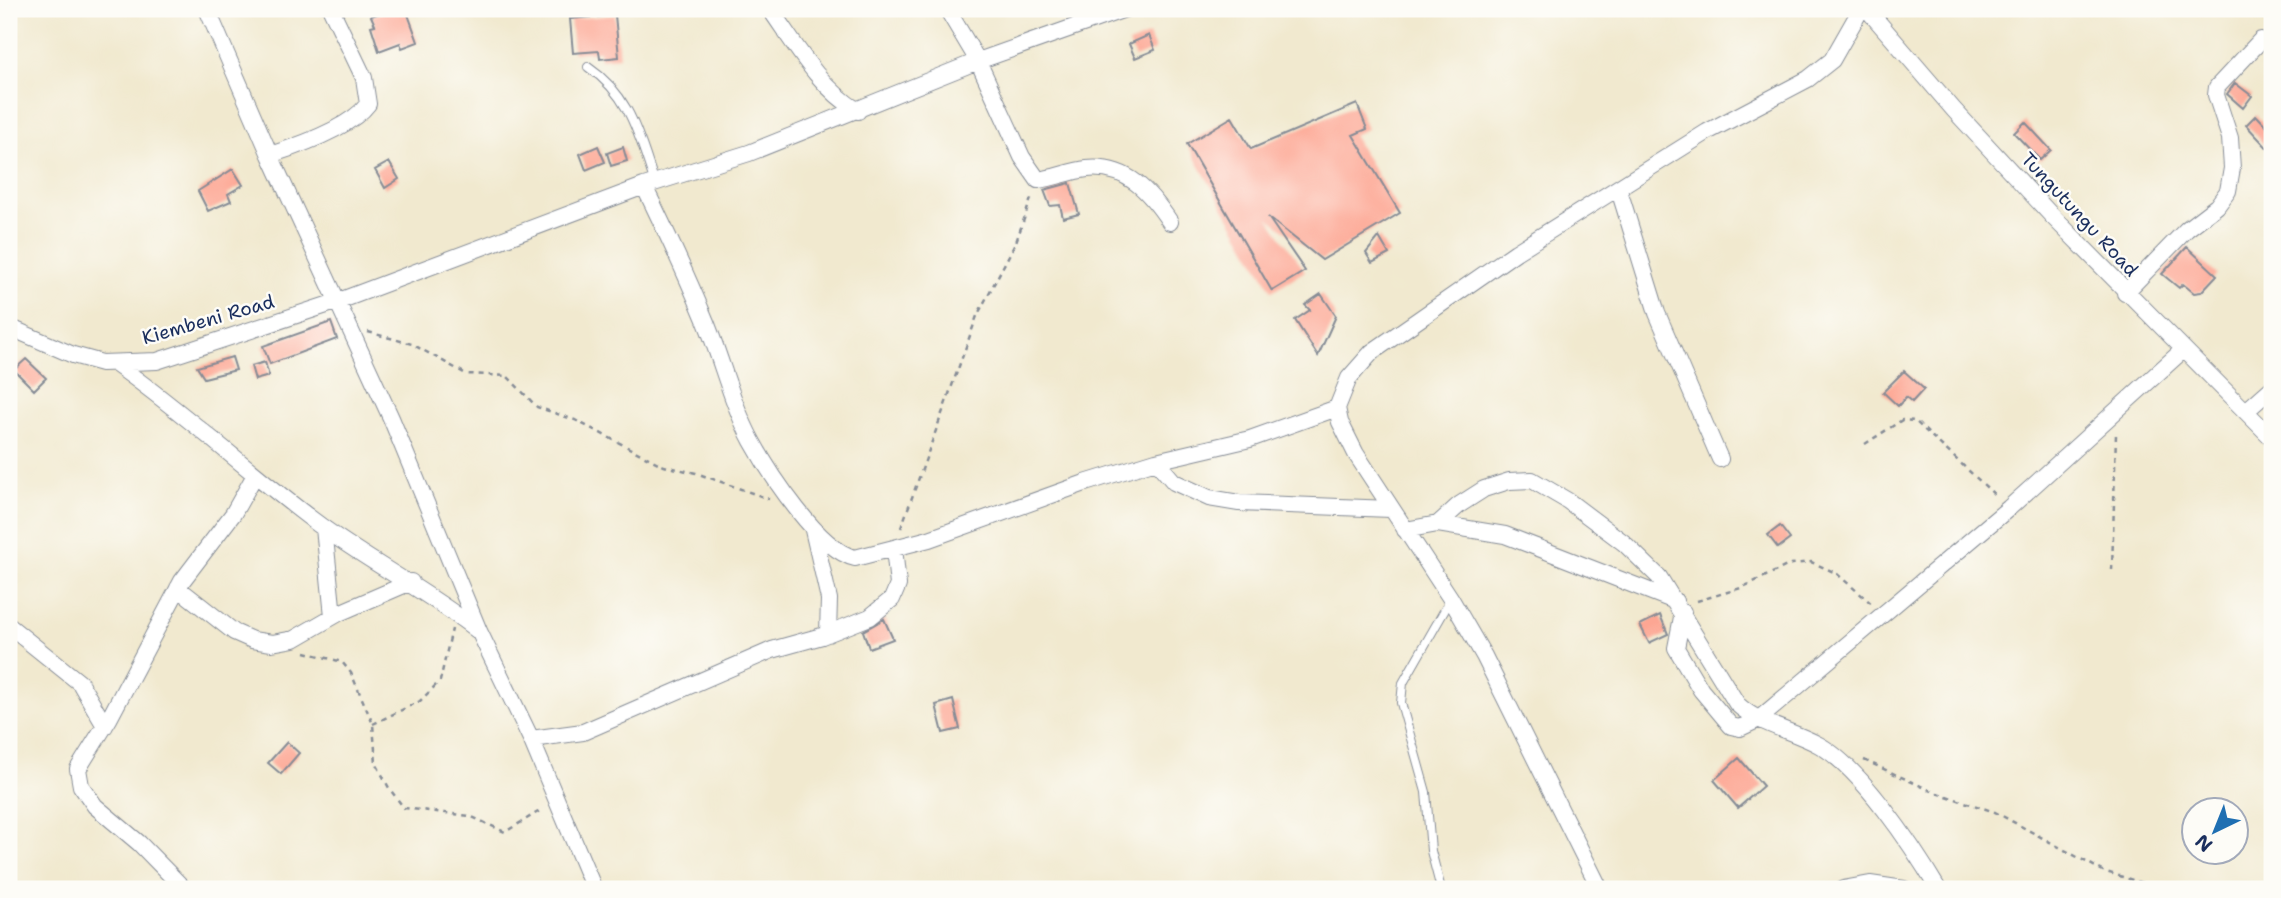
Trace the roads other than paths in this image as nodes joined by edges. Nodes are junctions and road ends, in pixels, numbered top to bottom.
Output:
1 (207, 9) edge
2 (331, 9) edge
3 (770, 9) edge
4 (947, 9) edge
5 (1125, 9) edge
6 (1861, 9) edge
7 (1867, 9) edge
8 (2261, 40) dead end
9 (978, 61) junction
10 (588, 67) dead end
11 (858, 111) junction
12 (270, 155) junction
13 (650, 185) junction
14 (1619, 190) junction
15 (1170, 222) dead end
16 (2125, 293) junction
17 (339, 302) junction
18 (9, 327) edge
19 (2183, 350) junction
20 (114, 363) junction
21 (2272, 388) edge
22 (1337, 408) junction
23 (2246, 411) junction
24 (2272, 438) edge
25 (1720, 459) dead end
26 (1156, 461) junction
27 (255, 475) junction
28 (1391, 509) junction
29 (1438, 524) junction
30 (812, 527) junction
31 (324, 528) junction
32 (1405, 530) junction
33 (894, 548) junction
34 (411, 582) junction
35 (178, 588) junction
36 (1451, 599) junction
37 (1679, 606) junction
38 (333, 617) junction
39 (9, 626) edge
40 (479, 631) junction
41 (828, 634) junction
42 (1759, 719) junction
43 (105, 726) junction
44 (531, 739) junction
45 (184, 889) edge
46 (594, 889) edge
47 (1441, 889) edge
48 (1600, 889) edge
49 (1843, 889) edge
50 (1904, 889) edge
51 (1938, 889) edge

1 - 12 street
2 - 12 street
3 - 11 street
4 - 9 street
5 - 9 street, Kiembeni Road
6 - 14 street
7 - 16 street, Tungutungu Road
8 - 16 street
9 - 11 street, Kiembeni Road
9 - 15 street
10 - 13 lane
11 - 13 street, Kiembeni Road
12 - 17 street
13 - 17 street, Kiembeni Road
13 - 30 street
14 - 22 street
14 - 25 street
16 - 19 street, Tungutungu Road
17 - 20 street, Kiembeni Road
17 - 40 street
18 - 20 street, Kiembeni Road
19 - 23 street, Tungutungu Road
19 - 42 street
20 - 27 street
21 - 23 street
22 - 26 street
22 - 28 street
23 - 24 street, Tungutungu Road
26 - 28 street
26 - 33 street
27 - 31 street
27 - 35 street
28 - 32 street
29 - 32 street
29 - 37 street
29 - 37 street
30 - 33 street
30 - 41 street
31 - 34 street
31 - 38 street
32 - 36 street
33 - 41 street
34 - 38 street
34 - 40 street
35 - 38 street
35 - 43 street
36 - 47 lane
36 - 48 street
37 - 42 street
37 - 42 street
39 - 43 street
40 - 44 street
41 - 44 street
42 - 51 street
43 - 45 street
44 - 46 street
49 - 50 street

